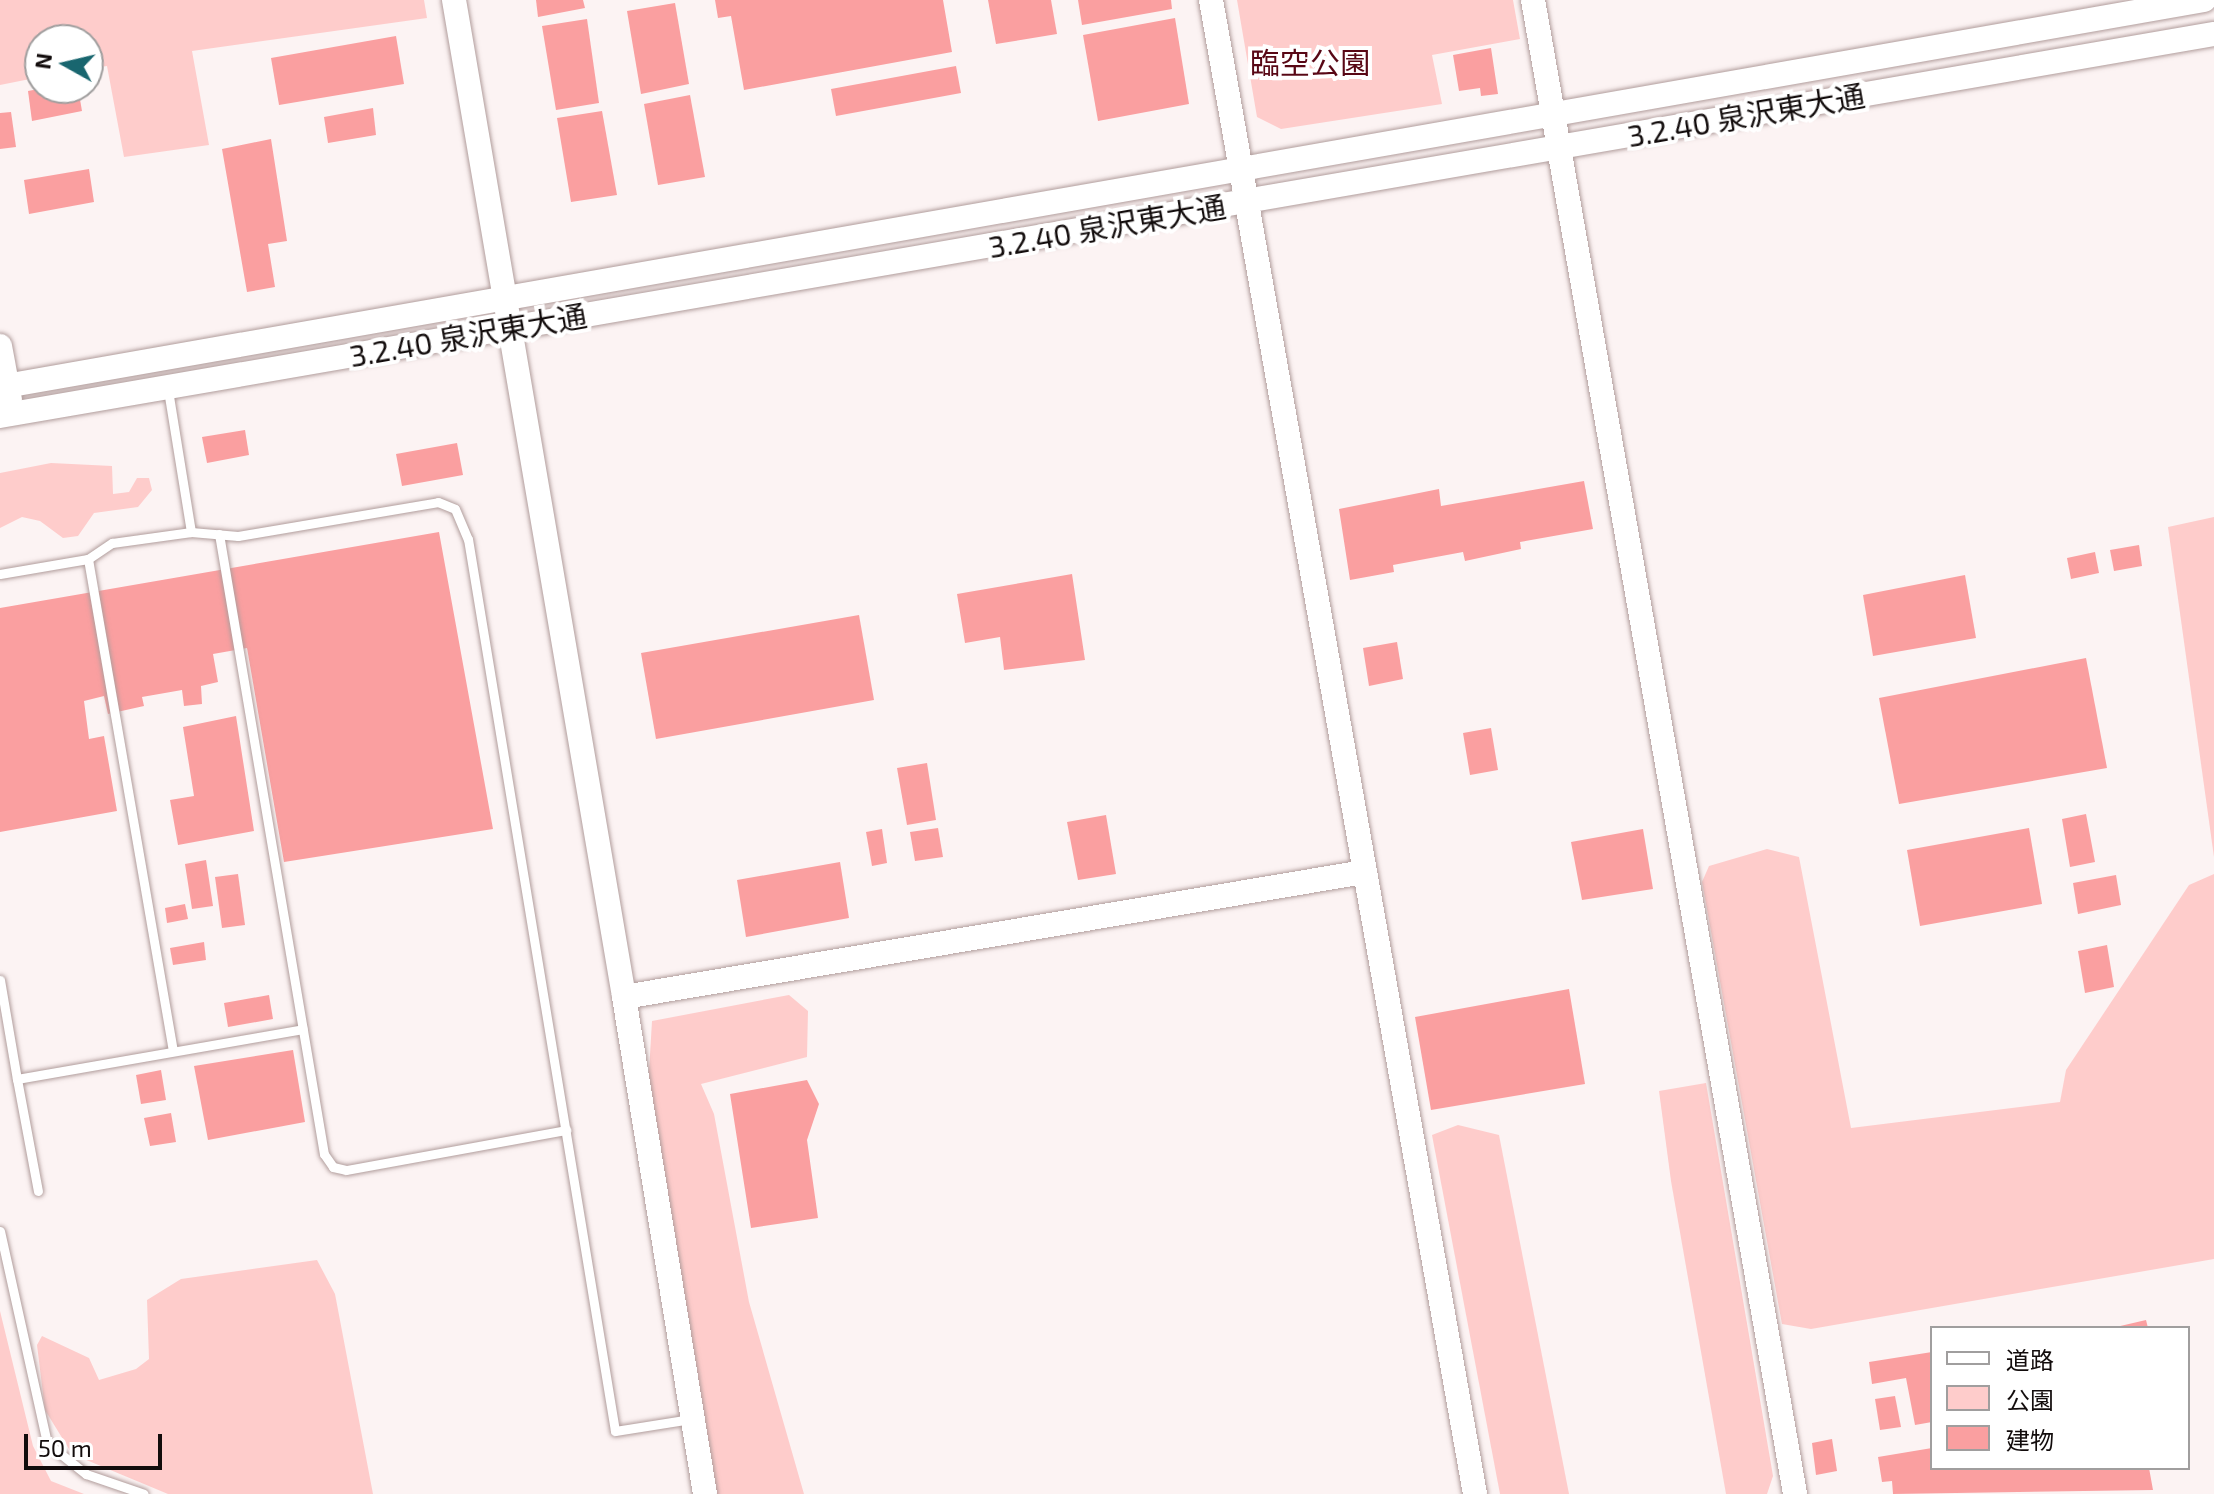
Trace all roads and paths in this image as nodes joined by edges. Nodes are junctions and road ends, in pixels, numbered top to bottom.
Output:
1 (454, 0) edge
2 (1211, 0) edge
3 (1533, 0) edge
4 (2204, 0) edge
5 (2214, 34) edge
6 (1553, 115) junction
7 (1558, 147) junction
8 (1240, 171) junction
9 (1245, 203) junction
10 (506, 298) junction
11 (510, 327) junction
12 (0, 346) edge
13 (3, 386) edge
14 (168, 387) junction
15 (6, 415) edge
16 (191, 532) junction
17 (219, 534) junction
18 (88, 559) junction
19 (0, 574) edge
20 (1364, 872) junction
21 (0, 980) edge
22 (624, 997) junction
23 (303, 1029) junction
24 (173, 1051) junction
25 (17, 1079) junction
26 (566, 1130) junction
27 (38, 1191) dead end
28 (0, 1231) edge
29 (691, 1419) junction
30 (144, 1494) edge
31 (705, 1494) edge
32 (1475, 1494) edge
33 (1795, 1494) edge

1 - 10 street
2 - 8 street
3 - 6 street
4 - 6 street, 3.2.40 泉沢東大通
5 - 7 street, 3.2.40 泉沢東大通
6 - 7 street
6 - 8 street, 3.2.40 泉沢東大通
7 - 9 street, 3.2.40 泉沢東大通
7 - 33 street
8 - 9 street
8 - 10 street, 3.2.40 泉沢東大通
9 - 11 street, 3.2.40 泉沢東大通
9 - 20 street
10 - 11 street
10 - 13 street, 3.2.40 泉沢東大通
11 - 14 street, 3.2.40 泉沢東大通
11 - 22 street
12 - 13 street
13 - 15 street
14 - 15 street, 3.2.40 泉沢東大通
14 - 16 lane
16 - 17 lane
16 - 18 lane
17 - 23 lane
17 - 26 lane
18 - 19 lane
18 - 24 lane
20 - 22 street
20 - 32 street
21 - 25 lane
22 - 29 street
23 - 24 lane
23 - 26 lane
24 - 25 lane
25 - 27 lane
26 - 29 lane
28 - 30 lane
29 - 31 street

